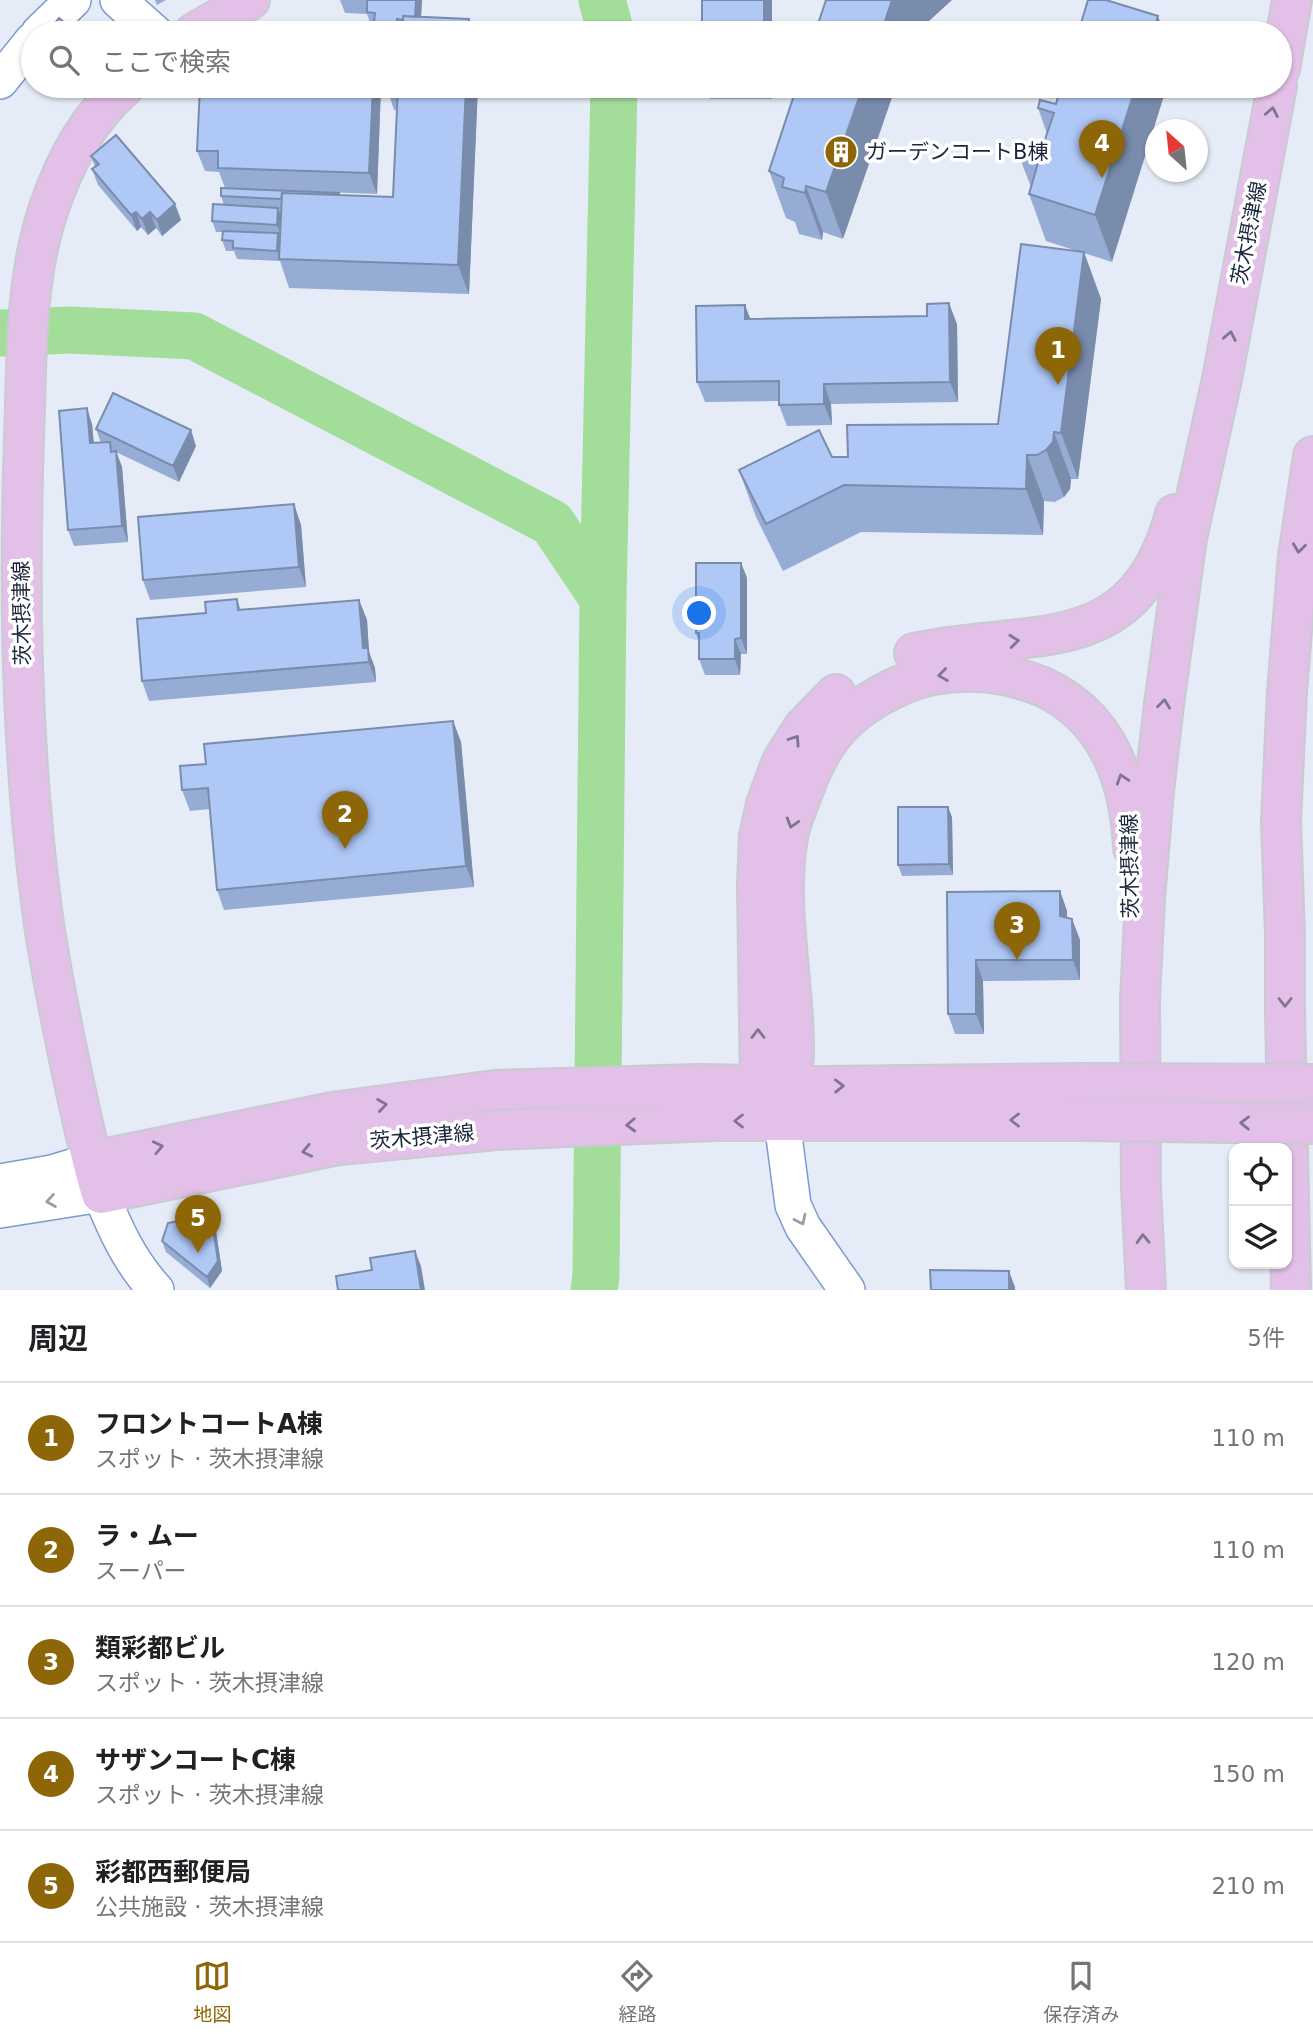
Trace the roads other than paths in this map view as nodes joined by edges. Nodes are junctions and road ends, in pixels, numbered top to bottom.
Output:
1 (73, 0) edge
2 (118, 0) edge
3 (250, 0) edge
4 (1293, 0) edge
5 (52, 21) edge
6 (142, 21) edge
7 (214, 21) edge
8 (1289, 21) edge
9 (21, 55) edge
10 (0, 81) edge
11 (114, 98) edge
12 (1275, 98) edge
13 (1222, 379) junction
14 (12, 448) edge
15 (1313, 456) edge
16 (1313, 759) edge
17 (1285, 934) junction
18 (1313, 1084) edge
19 (780, 1111) junction
20 (1313, 1124) edge
21 (97, 1177) junction
22 (0, 1182) edge
23 (1141, 1188) junction
24 (0, 1210) edge
25 (156, 1290) edge
26 (848, 1290) edge
27 (1146, 1290) edge
28 (1291, 1290) edge

1 - 5 street
2 - 6 street
3 - 7 main road
4 - 8 main road
9 - 10 street
11 - 14 main road, 茨木摂津線
13 -> 12 main road, 茨木摂津線
19 -> 13 main road, 茨木摂津線
23 -> 13 main road, 茨木摂津線
14 - 21 main road, 茨木摂津線
15 -> 17 main road
16 - 17 main road
17 -> 28 main road
19 -> 18 main road, 茨木摂津線, bridge
20 -> 19 main road, 茨木摂津線, bridge
19 -> 21 main road, 茨木摂津線
21 -> 19 main road, 茨木摂津線
23 -> 19 main road, 茨木摂津線
19 -> 26 street
21 - 22 street
21 -> 24 street
21 - 25 street
27 -> 23 main road, 茨木摂津線

